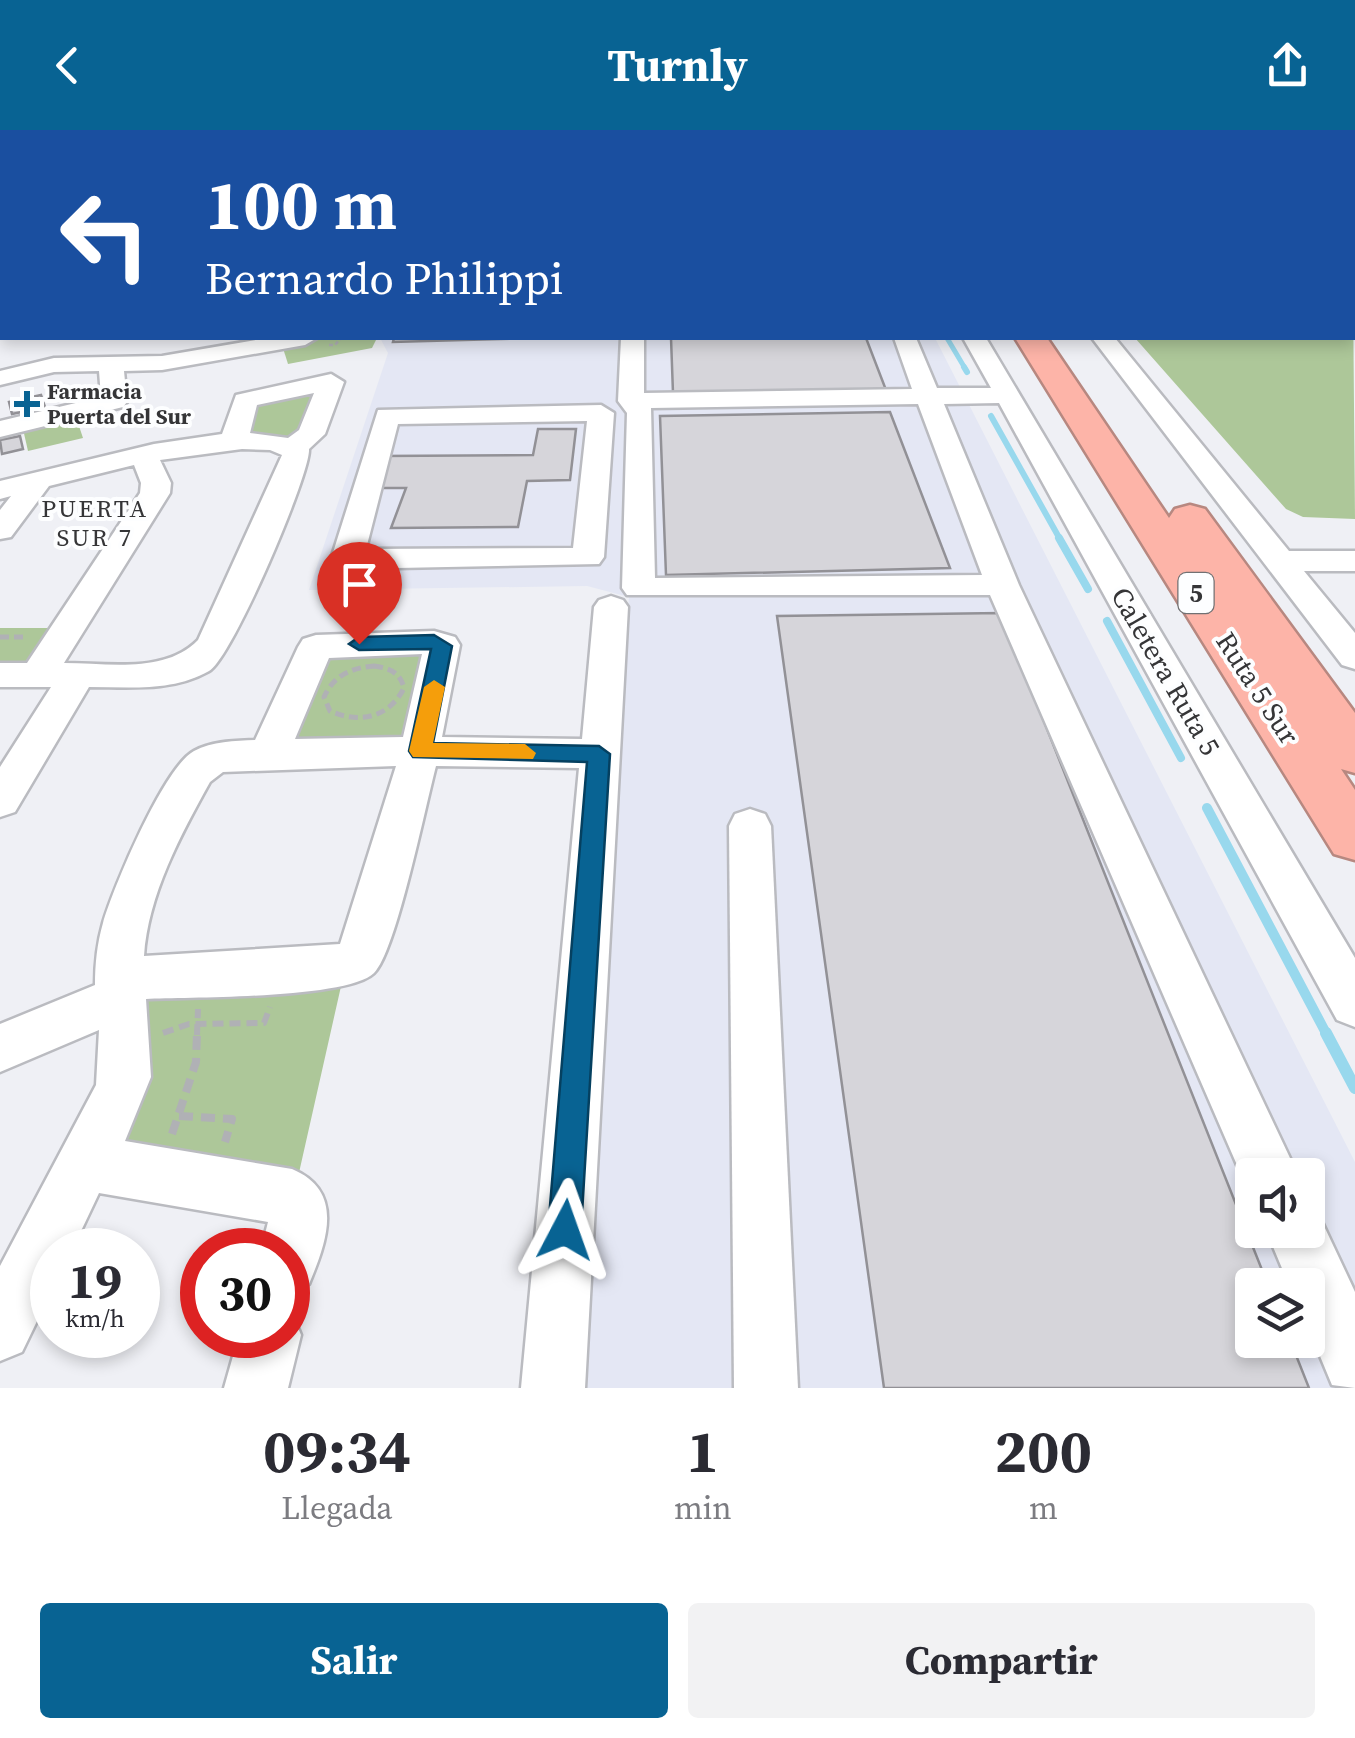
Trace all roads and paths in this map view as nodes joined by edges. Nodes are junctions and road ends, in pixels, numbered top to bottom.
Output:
1 (78, 340) edge
2 (183, 340) edge
3 (632, 340) edge
4 (906, 340) edge
5 (976, 340) edge
6 (1032, 340) edge
7 (1065, 340) edge
8 (1104, 340) edge
9 (266, 341) edge
10 (166, 363) junction
11 (54, 365) junction
12 (111, 365) junction
13 (0, 378) edge
14 (1008, 395) junction
15 (928, 397) junction
16 (405, 398) dead end
17 (631, 399) junction
18 (465, 406) junction
19 (0, 428) edge
20 (234, 440) junction
21 (293, 448) junction
22 (144, 455) junction
23 (38, 481) junction
24 (0, 490) edge
25 (0, 530) edge
26 (1280, 561) junction
27 (1355, 561) edge
28 (1002, 585) junction
29 (611, 607) dead end
30 (1355, 657) edge
31 (0, 675) edge
32 (58, 676) junction
33 (326, 692) joint
34 (420, 751) junction
35 (1355, 753) edge
36 (269, 754) junction
37 (599, 754) junction
38 (0, 801) edge
39 (750, 826) dead end
40 (1355, 838) edge
41 (282, 972) junction
42 (193, 976) junction
43 (120, 989) junction
44 (1355, 1004) edge
45 (198, 1024) junction
46 (0, 1048) edge
47 (124, 1051) junction
48 (179, 1116) junction
49 (1262, 1158) edge
50 (87, 1162) junction
51 (154, 1174) junction
52 (212, 1184) junction
53 (294, 1228) edge
54 (1303, 1248) edge
55 (0, 1330) edge
56 (264, 1358) edge
57 (1355, 1362) edge
58 (256, 1388) edge
59 (553, 1388) edge
60 (766, 1388) edge

1 - 11 street
2 - 10 street
3 - 17 street
4 - 15 street
5 - 14 street, Caletera Ruta 5
6 - 40 highway, Ruta 5 Sur / 5
7 - 35 highway, Ruta 5 Sur / 5
8 - 26 street
9 - 10 street
10 - 12 street
11 - 12 street
11 - 13 street
12 - 19 street
14 - 15 street
14 - 44 street, Caletera Ruta 5
15 - 17 street
15 - 28 street
16 - 18 street
17 - 18 street
17 - 28 street
18 - 18 street
20 - 21 street
20 - 21 street
20 - 22 street
21 - 32 street
22 - 23 street
22 - 32 street
23 - 24 street
23 - 25 street
26 - 27 street
26 - 30 street
28 - 49 street
29 - 37 street
31 - 32 street
32 - 38 street
33 - 33 path
34 - 36 street
34 - 36 street
34 - 37 street
34 - 41 street
36 - 43 street
37 - 59 street
39 - 60 street
41 - 42 street
41 - 45 path
42 - 43 street
42 - 45 path
43 - 46 street
43 - 47 street
45 - 47 path
45 - 48 path
47 - 50 street
48 - 51 path
48 - 52 path
50 - 51 street
50 - 55 street
51 - 52 street
52 - 53 street
54 - 57 street
56 - 58 street

